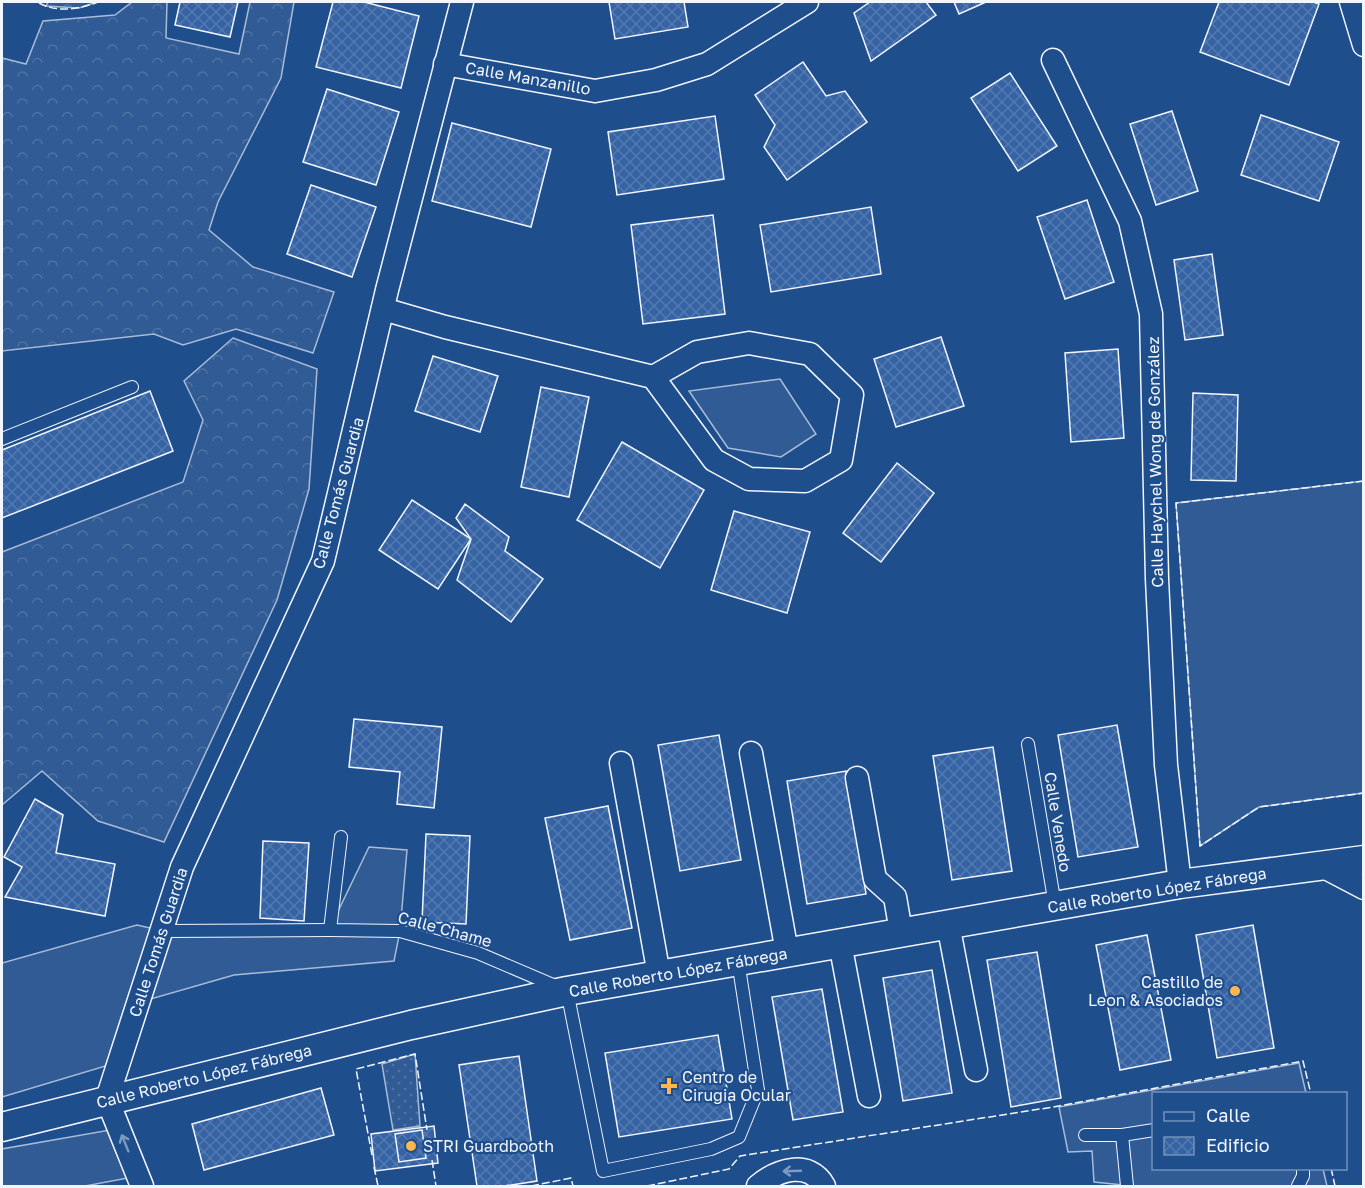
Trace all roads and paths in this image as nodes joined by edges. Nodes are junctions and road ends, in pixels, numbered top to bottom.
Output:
1 (462, 2) edge
2 (807, 2) edge
3 (1352, 2) edge
4 (1364, 45) edge
5 (1053, 60) dead end
6 (445, 64) junction
7 (383, 309) junction
8 (653, 377) junction
9 (132, 387) dead end
10 (2, 439) edge
11 (1028, 744) dead end
12 (750, 753) dead end
13 (621, 763) dead end
14 (857, 778) dead end
15 (341, 837) dead end
16 (1364, 860) edge
17 (1322, 866) junction
18 (1180, 884) junction
19 (1364, 888) edge
20 (1055, 905) junction
21 (948, 924) junction
22 (330, 930) junction
23 (163, 931) junction
24 (901, 932) junction
25 (840, 943) junction
26 (787, 952) junction
27 (738, 961) junction
28 (659, 975) junction
29 (567, 991) junction
30 (976, 1071) dead end
31 (869, 1096) dead end
32 (107, 1099) junction
33 (2, 1127) edge
34 (1152, 1130) edge
35 (1085, 1135) dead end
36 (1122, 1135) junction
37 (1303, 1170) edge
38 (142, 1186) edge
39 (758, 1186) edge
40 (824, 1186) edge
41 (1127, 1186) edge
42 (1298, 1186) edge

1 - 6 street, Calle Tomás Guardia
2 - 6 street, Calle Manzanillo
3 - 4 street
5 - 18 street, Calle Haychel Wong de González
6 - 7 street, Calle Tomás Guardia
7 - 8 street
7 - 23 street, Calle Tomás Guardia
8 - 8 street
9 - 10 lane
11 - 20 lane, Calle Venedo
12 - 26 street
13 - 28 street
14 - 24 street
15 - 22 lane
16 - 17 street, Calle Roberto López Fábrega
17 - 18 street, Calle Roberto López Fábrega
17 - 19 street
18 - 20 street, Calle Roberto López Fábrega
20 - 21 street, Calle Roberto López Fábrega
21 - 24 street, Calle Roberto López Fábrega
21 - 30 street
22 - 23 lane, Calle Chame
22 - 29 lane, Calle Chame
23 - 32 street, Calle Tomás Guardia
24 - 25 street, Calle Roberto López Fábrega
25 - 26 street, Calle Roberto López Fábrega
25 - 31 street
26 - 27 street, Calle Roberto López Fábrega
27 - 28 street, Calle Roberto López Fábrega
27 - 29 lane
28 - 29 street, Calle Roberto López Fábrega
29 - 32 street, Calle Roberto López Fábrega
32 - 33 street, Calle Roberto López Fábrega
38 -> 32 street
34 - 36 lane
35 - 36 lane
36 - 41 lane
37 - 42 lane
40 -> 39 street

